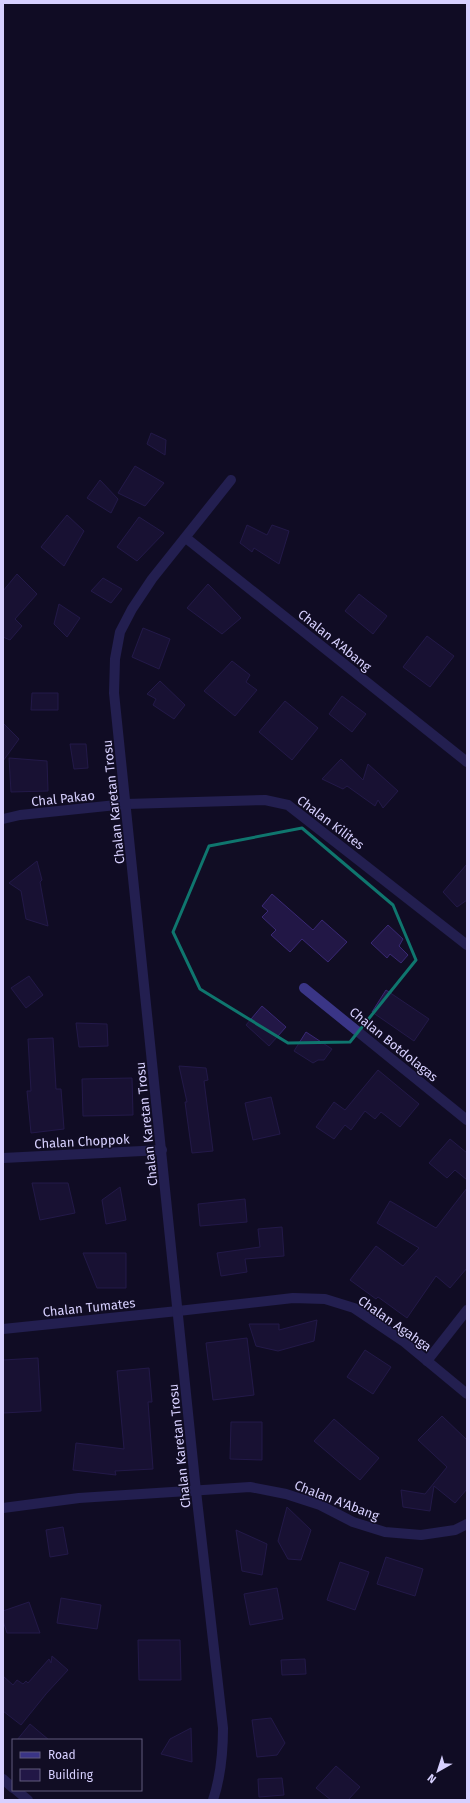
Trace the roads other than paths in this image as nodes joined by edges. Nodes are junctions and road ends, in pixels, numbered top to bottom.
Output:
1 (231, 480) dead end
2 (186, 538) junction
3 (467, 762) edge
4 (126, 804) junction
5 (3, 819) edge
6 (467, 945) edge
7 (304, 988) dead end
8 (467, 1120) edge
9 (162, 1150) junction
10 (3, 1158) edge
11 (467, 1310) edge
12 (178, 1311) junction
13 (3, 1329) edge
14 (427, 1361) junction
15 (467, 1394) edge
16 (196, 1491) junction
17 (3, 1508) edge
18 (467, 1524) edge
19 (3, 1779) edge
20 (12, 1787) edge
21 (17, 1791) edge
22 (28, 1800) edge
23 (213, 1800) edge

1 - 2 street, Chalan Karetan Trosu
2 - 3 street, Chalan A'Abang
2 - 4 street, Chalan Karetan Trosu
4 - 5 street, Chal Pakao
4 - 6 street, Chalan Kilites
4 - 9 street, Chalan Karetan Trosu
7 - 8 street, Chalan Botdolagas
9 - 10 street, Chalan Choppok
9 - 12 street, Chalan Karetan Trosu
11 - 14 street
12 - 13 street, Chalan Tumates
12 - 14 street, Chalan Agahga
12 - 16 street, Chalan Karetan Trosu
14 - 15 street, Chalan Agahga
16 - 17 street, Chalan A'Abang
16 - 18 street, Chalan A'Abang
16 - 23 street, Chalan Karetan Trosu
19 - 20 street
21 - 22 street

